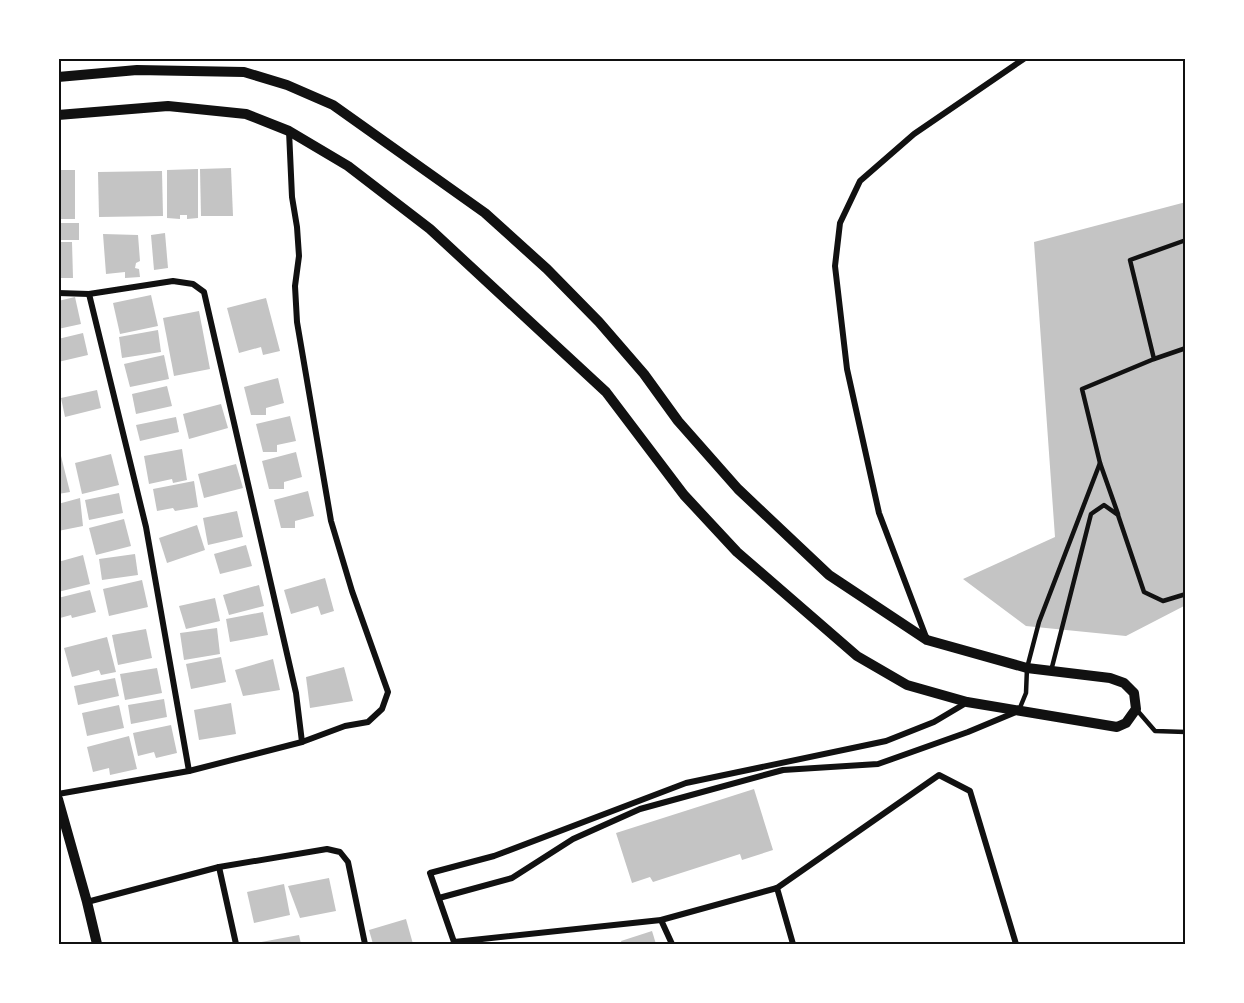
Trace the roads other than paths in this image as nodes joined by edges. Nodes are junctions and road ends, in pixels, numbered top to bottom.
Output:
1 (1025, 58) edge
2 (58, 77) edge
3 (58, 115) edge
4 (289, 131) junction
5 (1185, 240) edge
6 (58, 293) edge
7 (89, 294) junction
8 (1185, 348) edge
9 (1154, 359) junction
10 (1100, 462) junction
11 (1118, 515) junction
12 (1185, 594) edge
13 (927, 640) junction
14 (1027, 668) junction
15 (1051, 671) junction
16 (967, 702) junction
17 (1136, 709) junction
18 (1019, 710) junction
19 (1185, 732) edge
20 (302, 742) junction
21 (189, 771) junction
22 (58, 794) edge
23 (58, 799) edge
24 (219, 867) junction
25 (777, 888) junction
26 (439, 898) junction
27 (87, 902) junction
28 (661, 920) junction
29 (454, 943) edge
30 (97, 945) edge
31 (236, 945) edge
32 (365, 945) edge
33 (672, 945) edge
34 (793, 945) edge
35 (1016, 945) edge

1 - 13 street
2 - 13 street
3 - 4 street
4 - 16 street
4 - 20 street
5 - 9 lane
6 - 7 street
7 - 20 street
7 - 21 street
8 - 9 lane
9 - 10 lane
10 - 11 lane
10 - 14 lane
11 - 12 lane
11 - 15 lane
13 - 14 street
14 - 15 street
14 - 18 lane
15 - 17 street
16 - 18 street
16 - 26 street
17 - 18 street
17 - 19 lane
18 - 26 street
20 - 21 street
21 - 22 street
23 - 27 street
24 - 27 street
24 - 31 street
24 - 32 street
25 - 28 street
25 - 34 street
25 - 35 street
26 - 29 street
27 - 30 street
28 - 29 street
28 - 33 street

